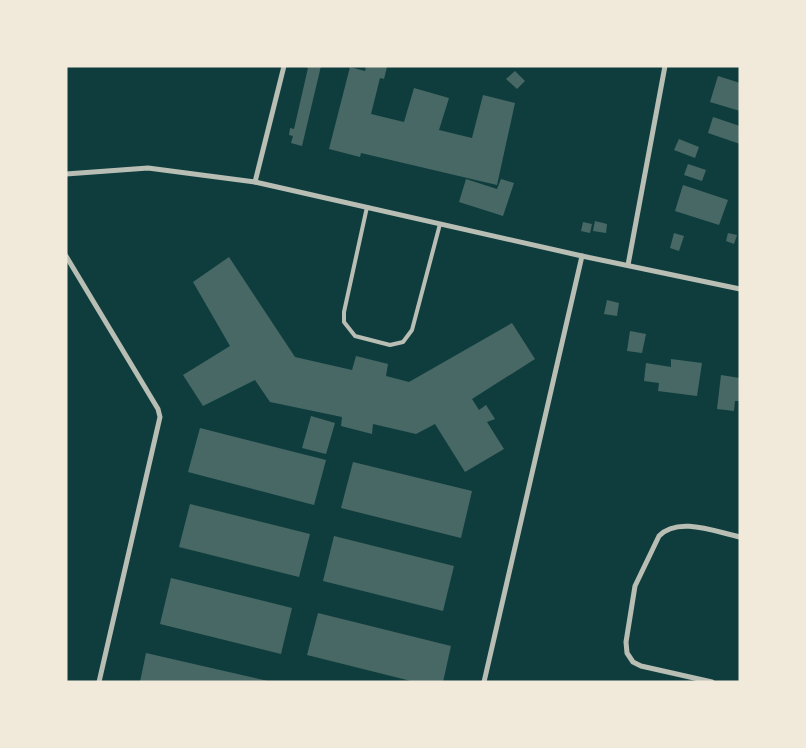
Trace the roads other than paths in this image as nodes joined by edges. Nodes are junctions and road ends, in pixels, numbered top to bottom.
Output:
1 (284, 66) edge
2 (666, 66) edge
3 (66, 174) edge
4 (255, 182) junction
5 (367, 207) junction
6 (440, 224) junction
7 (66, 256) edge
8 (582, 256) junction
9 (628, 265) junction
10 (740, 289) edge
11 (740, 537) edge
12 (99, 682) edge
13 (484, 682) edge
14 (712, 682) edge

1 - 4 street
2 - 9 street
3 - 4 street
4 - 5 street
5 - 6 street
5 - 6 lane
6 - 8 street
7 - 12 street
8 - 9 street
8 - 13 street
9 - 10 street
11 - 14 street

